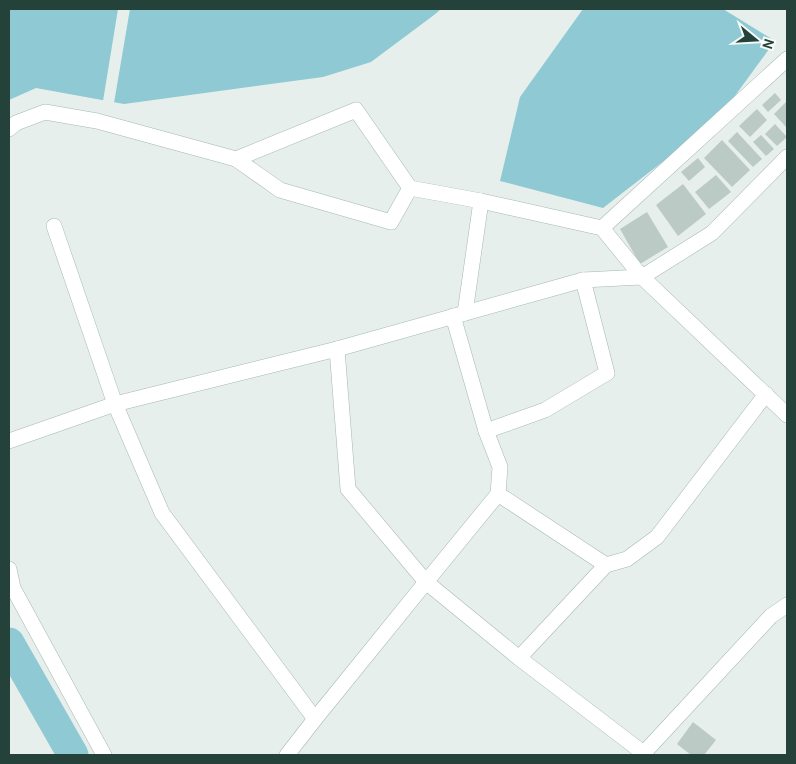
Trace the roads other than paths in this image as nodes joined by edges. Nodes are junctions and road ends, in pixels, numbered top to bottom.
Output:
1 (787, 59) edge
2 (9, 129) edge
3 (787, 157) edge
4 (236, 159) junction
5 (410, 188) junction
6 (481, 201) junction
7 (54, 226) dead end
8 (602, 228) junction
9 (642, 277) junction
10 (583, 280) junction
11 (459, 315) junction
12 (336, 349) junction
13 (766, 394) junction
14 (116, 404) junction
15 (787, 415) edge
16 (486, 431) junction
17 (9, 441) edge
18 (498, 494) junction
19 (606, 565) junction
20 (9, 569) edge
21 (426, 582) junction
22 (787, 605) edge
23 (519, 658) junction
24 (315, 719) junction
25 (104, 755) edge
26 (287, 755) edge
27 (644, 755) edge

1 - 8 street
2 - 4 street
3 - 9 street
4 - 5 street
4 - 5 street
5 - 6 street
6 - 8 street
6 - 11 street
7 - 14 street
8 - 9 street
9 - 10 street
9 - 13 street
10 - 11 street
10 - 16 street
11 - 12 street
11 - 16 street
12 - 14 street
12 - 21 street
13 - 15 street
13 - 19 street
14 - 17 street
14 - 24 street
16 - 18 street
18 - 19 street
18 - 21 street
19 - 23 street
20 - 25 street
21 - 23 street
21 - 24 street
22 - 27 street
23 - 27 street
24 - 26 street

